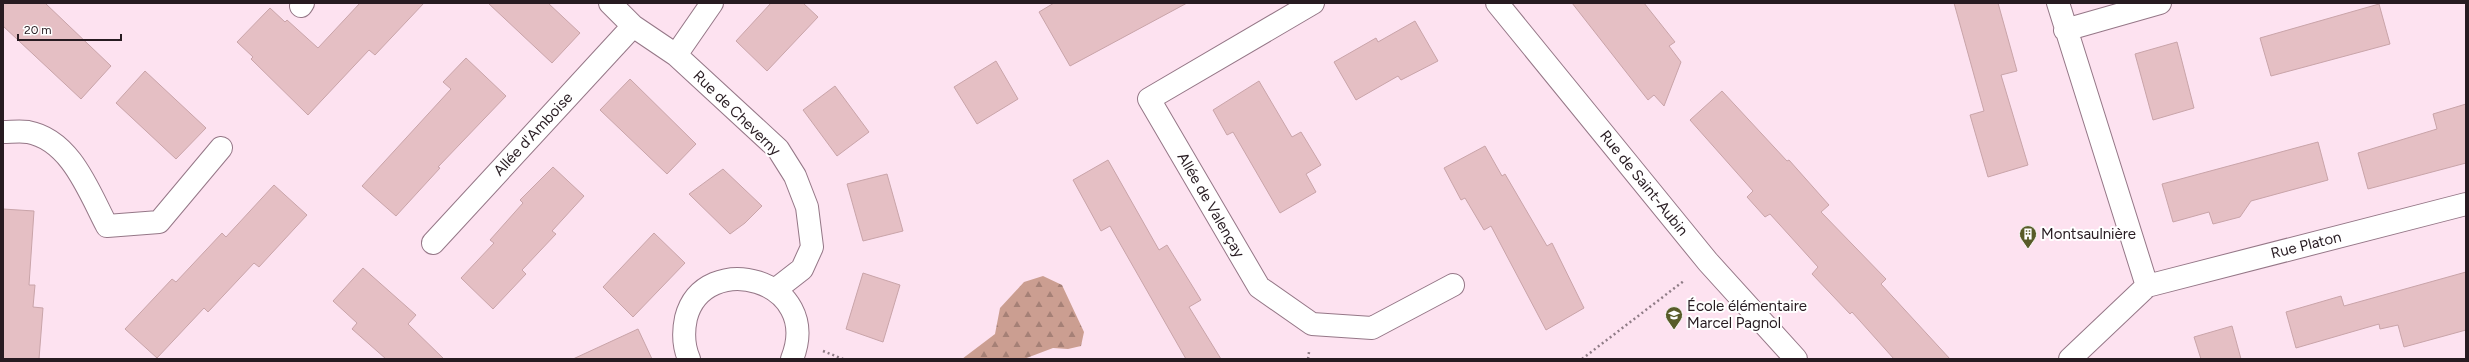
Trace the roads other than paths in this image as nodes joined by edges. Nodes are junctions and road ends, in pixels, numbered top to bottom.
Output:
1 (610, 3) edge
2 (712, 3) edge
3 (1313, 3) edge
4 (1497, 3) edge
5 (2058, 3) edge
6 (2160, 3) edge
7 (633, 26) junction
8 (2065, 30) junction
9 (676, 55) junction
10 (3, 132) edge
11 (221, 148) dead end
12 (2466, 204) edge
13 (432, 243) dead end
14 (1453, 285) dead end
15 (2147, 286) junction
16 (775, 290) junction
17 (689, 359) edge
18 (792, 359) edge
19 (1796, 359) edge
20 (2070, 359) edge

1 - 7 street, Rue de Cheverny
2 - 9 street
3 - 14 street, Allée de Valençay
4 - 19 street, Rue de Saint-Aubin
5 - 8 street
6 - 8 street
7 - 9 street, Rue de Cheverny
7 - 13 street, Allée d'Amboise
8 - 15 street
9 - 16 street, Rue de Cheverny
10 - 11 street
12 - 15 street, Rue Platon
15 - 20 street, Rue Platon
16 - 17 street
16 - 18 street

